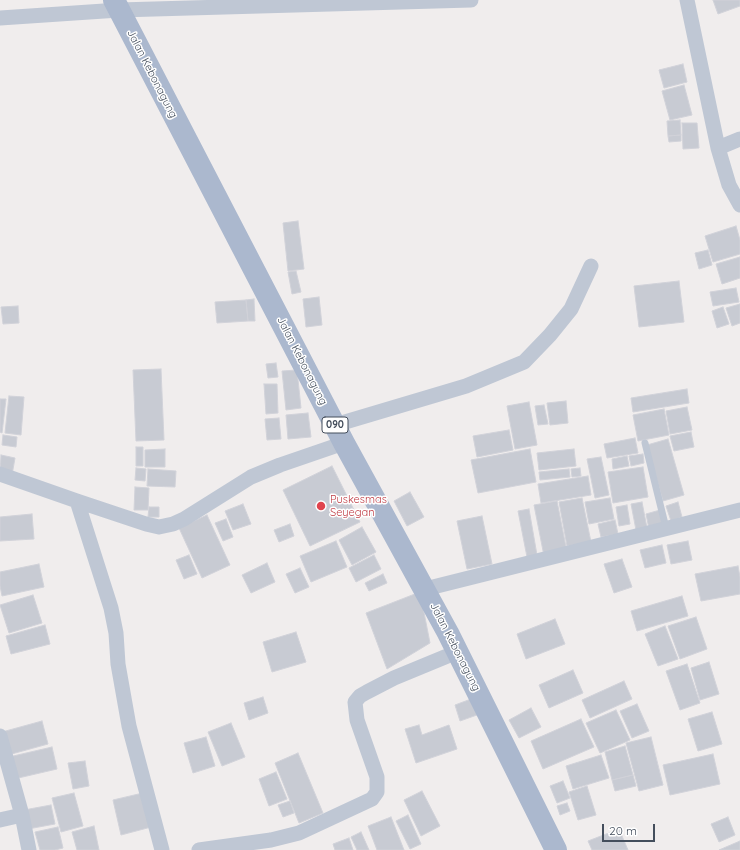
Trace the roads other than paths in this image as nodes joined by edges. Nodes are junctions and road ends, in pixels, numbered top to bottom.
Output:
1 (471, 0) edge
2 (687, 0) edge
3 (117, 5) edge
4 (0, 18) edge
5 (740, 139) edge
6 (718, 148) junction
7 (740, 205) edge
8 (591, 266) dead end
9 (340, 434) junction
10 (645, 443) dead end
11 (0, 474) edge
12 (77, 501) junction
13 (740, 510) edge
14 (666, 528) junction
15 (425, 589) junction
16 (457, 652) junction
17 (0, 736) edge
18 (22, 815) junction
19 (0, 820) edge
20 (29, 850) edge
21 (162, 850) edge
22 (199, 850) edge
23 (556, 850) edge

1 - 3 street
2 - 6 street
3 - 4 street
3 - 9 main road, Jalan Kebonagung / 090
5 - 6 street
6 - 7 street
8 - 9 street
9 - 12 street
9 - 15 main road, Jalan Kebonagung / 090
10 - 14 lane
11 - 12 street
12 - 21 street
13 - 14 street
14 - 15 street
15 - 16 main road, Jalan Kebonagung / 090
16 - 22 street
16 - 23 main road, Jalan Kebonagung / 090
17 - 18 street
18 - 19 street
18 - 20 street

